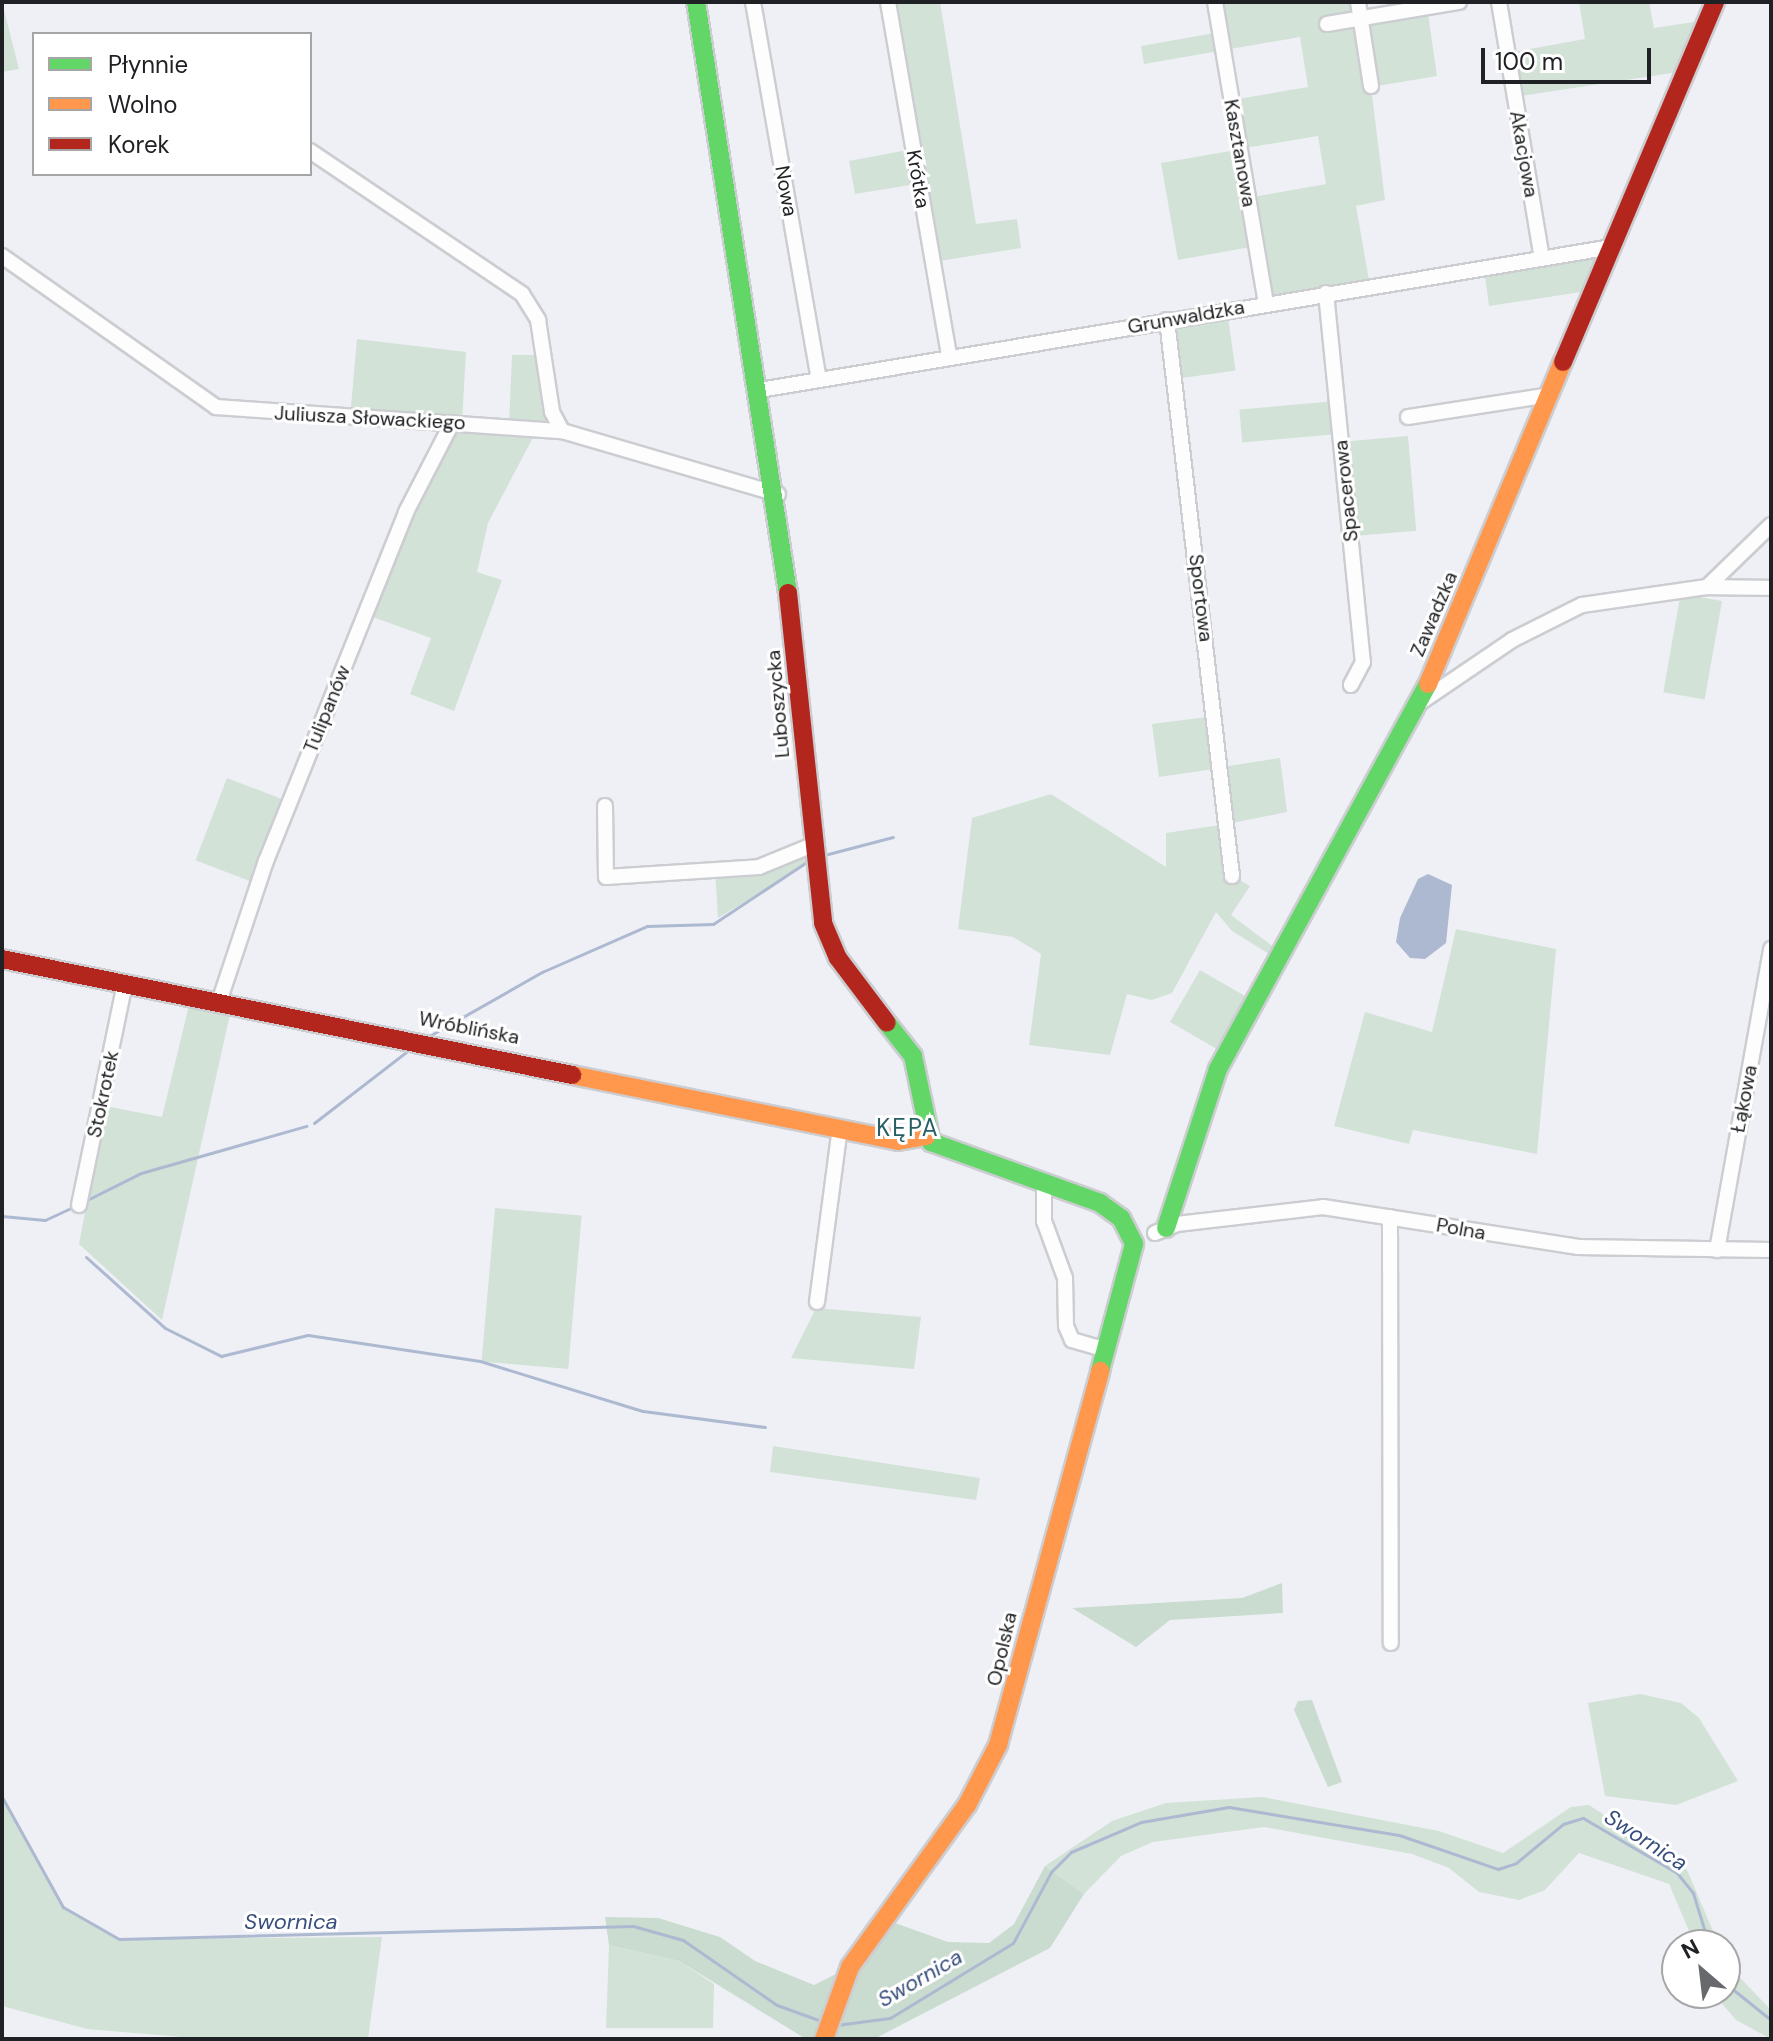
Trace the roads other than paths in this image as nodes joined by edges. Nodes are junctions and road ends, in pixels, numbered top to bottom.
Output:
1 (696, 2) edge
2 (753, 2) edge
3 (888, 2) edge
4 (1215, 2) edge
5 (1459, 2) edge
6 (1499, 2) edge
7 (1715, 2) edge
8 (1359, 9) edge
9 (1327, 24) dead end
10 (1371, 86) dead end
11 (312, 152) edge
12 (1612, 247) junction
13 (2, 256) edge
14 (1542, 258) junction
15 (1326, 293) junction
16 (1266, 303) junction
17 (1167, 320) junction
18 (949, 356) junction
19 (819, 379) junction
20 (760, 390) junction
21 (1550, 395) junction
22 (1408, 417) dead end
23 (452, 423) junction
24 (562, 431) junction
25 (778, 494) junction
26 (1771, 525) edge
27 (1707, 587) junction
28 (1771, 588) edge
29 (1351, 685) dead end
30 (1418, 704) junction
31 (605, 806) dead end
32 (813, 845) junction
33 (1232, 876) dead end
34 (1771, 949) edge
35 (2, 959) edge
36 (125, 983) junction
37 (219, 1002) junction
38 (840, 1128) junction
39 (927, 1136) junction
40 (1044, 1184) junction
41 (79, 1205) dead end
42 (1390, 1217) junction
43 (1160, 1230) junction
44 (1134, 1244) junction
45 (1717, 1250) junction
46 (1771, 1250) edge
47 (817, 1302) dead end
48 (1106, 1350) junction
49 (1391, 1643) dead end
50 (824, 2039) edge

1 - 20 street, Luboszycka
2 - 19 street, Nowa
3 - 18 street, Krótka
4 - 16 street, Kasztanowa
5 - 8 street
6 - 14 street, Akacjowa
7 - 12 street, Zawadzka
8 - 9 street
8 - 10 street
11 - 24 street
12 - 14 street, Grunwaldzka
12 - 21 street, Zawadzka
13 - 23 street, Juliusza Słowackiego
14 - 15 street, Grunwaldzka
15 - 16 street, Grunwaldzka
15 - 29 street, Spacerowa
16 - 17 street, Grunwaldzka
17 - 18 street, Grunwaldzka
17 - 33 street, Sportowa
18 - 19 street, Grunwaldzka
19 - 20 street, Grunwaldzka
20 - 25 street, Luboszycka
21 - 22 street
21 - 30 street, Zawadzka
23 - 24 street, Juliusza Słowackiego
23 - 37 street, Tulipanów
24 - 25 street, Juliusza Słowackiego
25 - 32 street, Luboszycka
26 - 27 street
27 - 28 street
27 - 30 street
30 - 43 street, Zawadzka
31 - 32 street
32 - 39 street, Luboszycka
34 - 45 street, Łąkowa
35 - 36 street, Wróblińska
36 - 37 street, Wróblińska
36 - 41 street, Stokrotek
37 - 38 street, Wróblińska
38 - 39 street, Wróblińska
38 - 47 street
39 - 40 street
40 - 44 street
40 - 48 street
42 - 43 street, Polna
42 - 45 street, Polna
42 - 49 street
43 - 44 street
44 - 48 street, Opolska
45 - 46 street, Polna
48 - 50 street, Opolska

